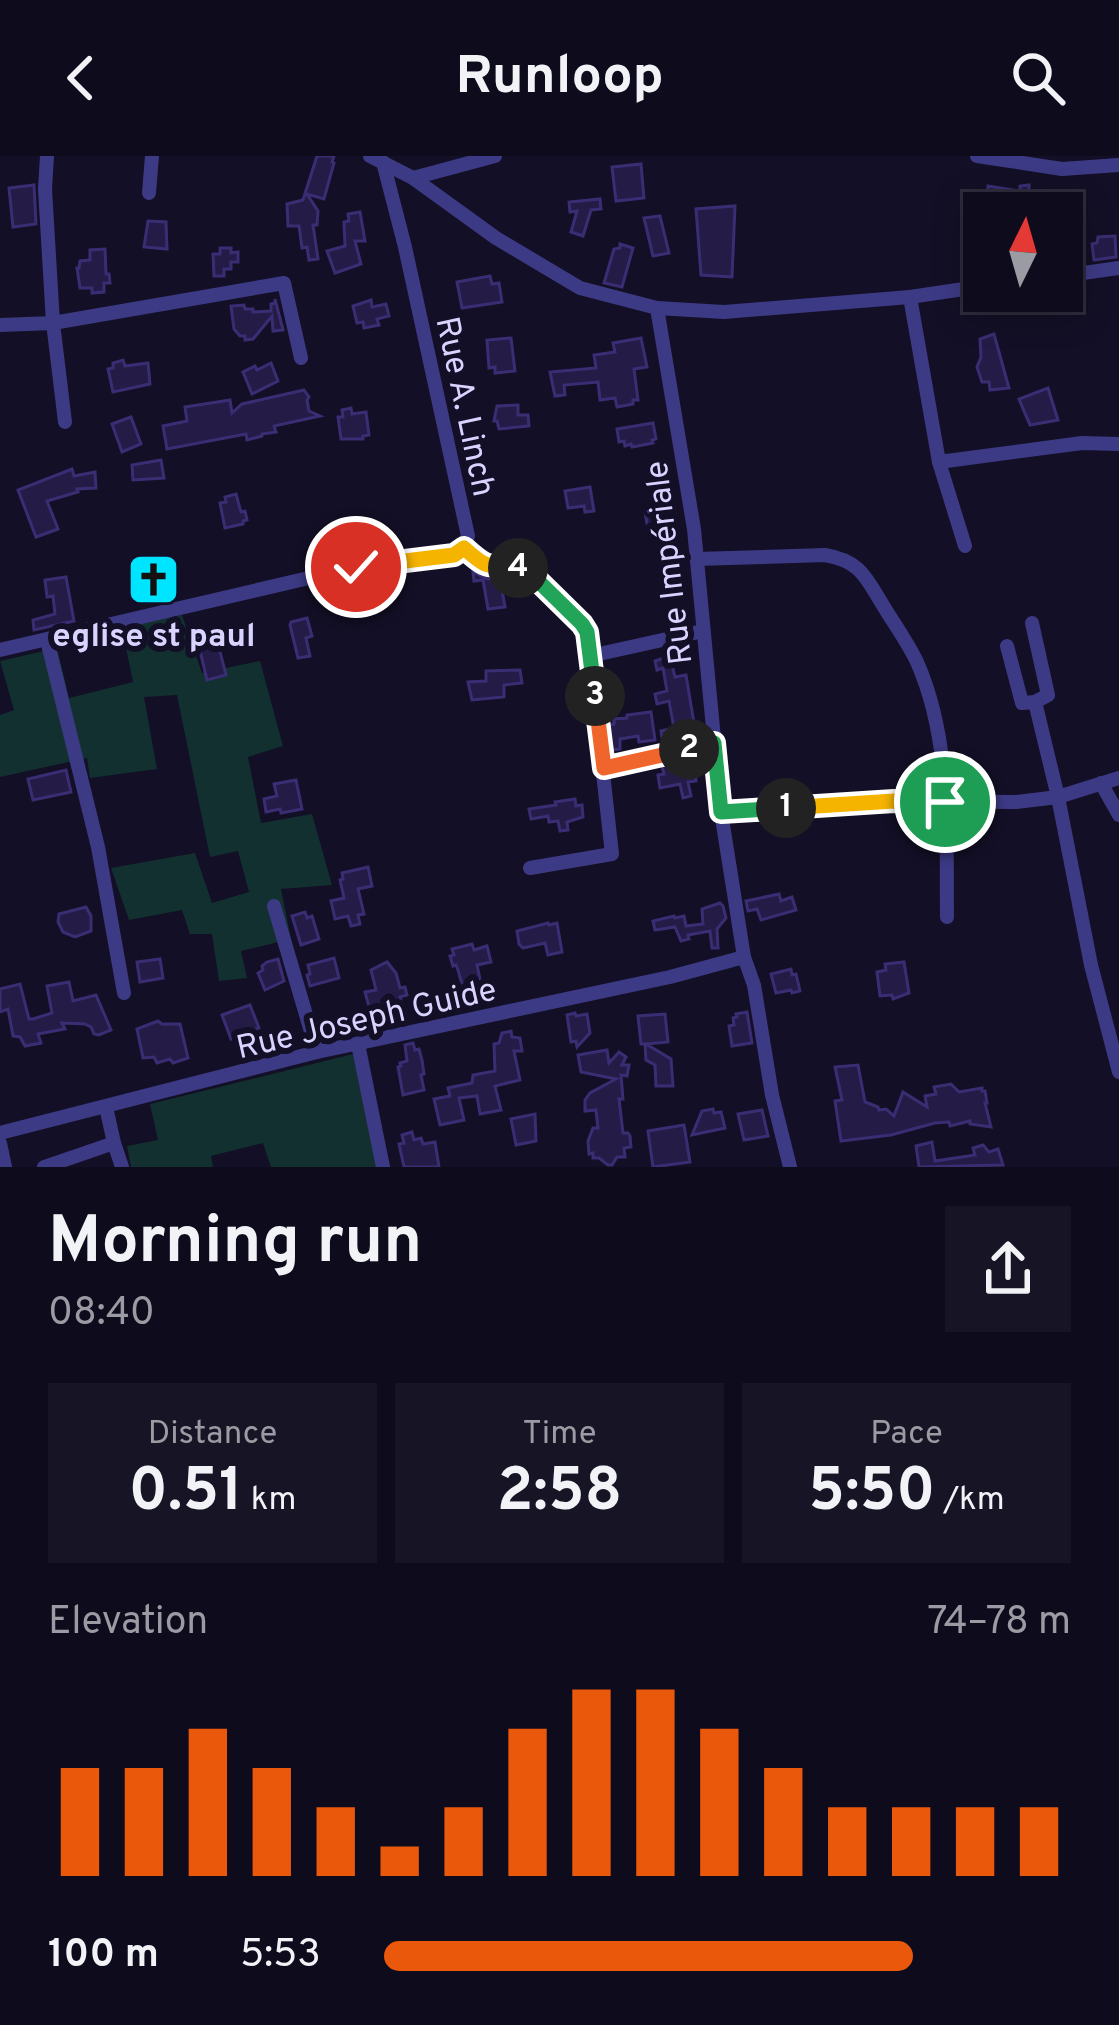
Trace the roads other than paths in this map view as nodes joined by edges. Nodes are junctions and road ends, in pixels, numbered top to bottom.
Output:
1 (47, 156) edge
2 (152, 156) edge
3 (495, 156) edge
4 (977, 156) edge
5 (377, 159) edge
6 (1024, 160) edge
7 (1119, 165) edge
8 (413, 178) junction
9 (149, 193) dead end
10 (1119, 268) edge
11 (1083, 273) edge
12 (963, 289) edge
13 (910, 297) junction
14 (657, 308) junction
15 (53, 323) junction
16 (0, 325) edge
17 (301, 358) dead end
18 (64, 422) dead end
19 (1119, 444) edge
20 (939, 462) junction
21 (965, 547) dead end
22 (464, 548) junction
23 (697, 559) junction
24 (1032, 623) dead end
25 (703, 632) junction
26 (46, 640) junction
27 (1007, 646) dead end
28 (0, 650) edge
29 (590, 656) junction
30 (1035, 702) junction
31 (714, 743) junction
32 (604, 768) junction
33 (1119, 778) edge
34 (1102, 783) junction
35 (1058, 797) junction
36 (945, 802) junction
37 (721, 812) junction
38 (1119, 815) edge
39 (530, 868) dead end
40 (274, 906) dead end
41 (946, 917) dead end
42 (744, 956) junction
43 (124, 993) dead end
44 (358, 1044) junction
45 (317, 1052) junction
46 (1119, 1072) edge
47 (106, 1107) junction
48 (0, 1133) edge
49 (0, 1143) edge
50 (114, 1143) junction
51 (5, 1167) edge
52 (44, 1167) edge
53 (122, 1167) edge
54 (383, 1167) edge
55 (790, 1167) edge

1 - 15 street
2 - 9 street
3 - 8 street
4 - 6 street
5 - 8 street
5 - 22 street, Rue A. Linch
6 - 7 street
8 - 14 street
10 - 11 street
12 - 13 street
13 - 14 street
13 - 20 street
14 - 23 street, Rue Impériale
15 - 16 street
15 - 17 street
15 - 18 street
19 - 20 street
20 - 21 street
22 - 26 street, Rue A. Linch
22 - 29 street
23 - 25 street, Rue Impériale
23 - 36 street
24 - 30 street
25 - 29 street
25 - 31 street, Rue Impériale
26 - 28 street, Rue A. Linch
26 - 43 street
27 - 30 street
29 - 32 street
30 - 35 street
31 - 32 street
31 - 37 street, Rue Impériale
32 - 39 street
33 - 34 street
34 - 35 street
34 - 38 street
35 - 36 street
35 - 46 street
36 - 37 street
36 - 41 street
37 - 42 street, Rue Impériale
40 - 45 street
42 - 44 street, Rue Joseph Guide
42 - 55 street, Rue Impériale
44 - 45 street, Rue Joseph Guide
44 - 54 street
45 - 47 street, Rue Joseph Guide
47 - 48 street, Rue Joseph Guide
47 - 50 street
49 - 51 street
50 - 52 street
50 - 53 street

